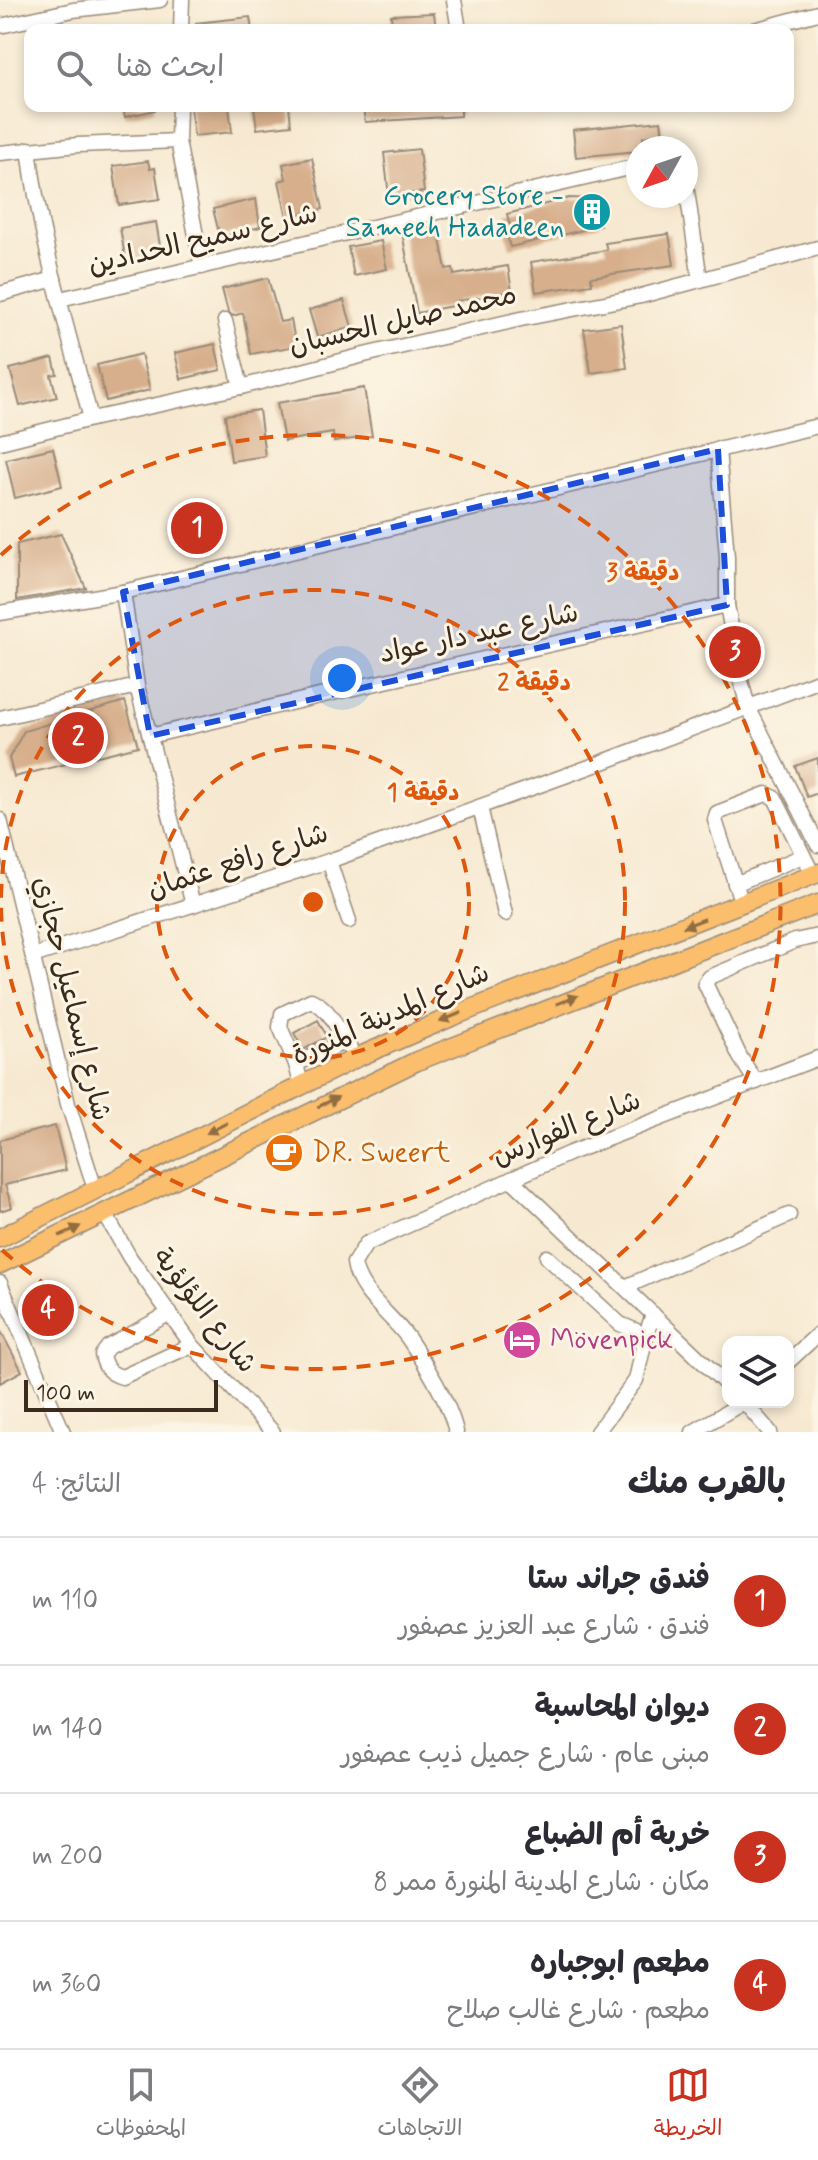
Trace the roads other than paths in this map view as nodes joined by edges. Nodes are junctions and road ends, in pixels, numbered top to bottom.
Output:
1 (160, 0) edge
2 (182, 0) edge
3 (454, 0) edge
4 (818, 13) edge
5 (181, 24) edge
6 (458, 24) edge
7 (777, 24) edge
8 (0, 26) edge
9 (179, 112) edge
10 (178, 141) junction
11 (29, 149) junction
12 (0, 153) edge
13 (626, 169) edge
14 (690, 208) edge
15 (818, 248) edge
16 (202, 267) junction
17 (54, 279) junction
18 (700, 280) junction
19 (0, 294) edge
20 (60, 299) junction
21 (225, 321) dead end
22 (241, 387) junction
23 (91, 419) junction
24 (818, 426) edge
25 (0, 442) edge
26 (718, 449) junction
27 (123, 592) junction
28 (727, 605) junction
29 (0, 613) edge
30 (818, 681) edge
31 (137, 686) junction
32 (748, 707) junction
33 (0, 718) edge
34 (150, 736) junction
35 (480, 807) junction
36 (0, 820) edge
37 (818, 845) edge
38 (803, 856) junction
39 (329, 861) junction
40 (815, 874) edge
41 (735, 884) junction
42 (742, 904) junction
43 (818, 904) edge
44 (193, 905) junction
45 (505, 914) dead end
46 (349, 921) dead end
47 (818, 936) edge
48 (33, 956) junction
49 (344, 1042) junction
50 (358, 1057) junction
51 (818, 1058) edge
52 (296, 1064) junction
53 (756, 1082) junction
54 (301, 1084) junction
55 (511, 1179) junction
56 (95, 1189) junction
57 (105, 1214) junction
58 (789, 1215) dead end
59 (0, 1238) edge
60 (547, 1257) dead end
61 (0, 1264) edge
62 (0, 1283) edge
63 (625, 1287) junction
64 (170, 1313) junction
65 (653, 1314) junction
66 (818, 1334) edge
67 (646, 1335) junction
68 (192, 1345) junction
69 (794, 1356) edge
70 (722, 1380) edge
71 (734, 1408) edge
72 (749, 1408) edge
73 (63, 1432) edge
74 (273, 1432) edge
75 (456, 1432) edge
76 (597, 1432) edge
77 (693, 1432) edge
78 (770, 1432) edge

1 - 8 street
2 - 5 street
3 - 6 street
4 - 7 street
9 - 10 street
10 - 11 street
10 - 16 street
11 - 12 street
11 - 17 street
13 - 16 street, شارع سميح الحدادين
14 - 18 street
15 - 18 street, محمد صايل الحسبان
16 - 20 street, شارع سميح الحدادين
17 - 19 street
17 - 20 street
18 - 22 street, محمد صايل الحسبان
20 - 23 street
21 - 22 street
22 - 23 street, محمد صايل الحسبان
23 - 25 street, محمد صايل الحسبان
24 - 26 street
26 - 27 street
26 - 28 street
27 - 29 street
27 - 31 street
28 - 32 street
28 - 34 street, شارع عبد دار عواد
30 - 32 street, شارع رافع عثمان
31 - 33 street
31 - 34 street
32 - 35 street, شارع رافع عثمان
32 - 37 street
34 - 44 street
35 - 39 street, شارع رافع عثمان
35 - 45 street
36 - 48 street, شارع إسماعيل حجازي
38 - 40 street
38 - 41 street
38 - 41 street
39 - 44 street, شارع رافع عثمان
39 - 46 street
40 - 42 main road, شارع المدينة المنورة
41 - 42 street
42 -> 50 main road, شارع المدينة المنورة
57 -> 43 main road, شارع المدينة المنورة
44 - 48 street, شارع رافع عثمان
47 - 53 street
48 - 56 street, شارع إسماعيل حجازي
49 - 50 street
49 - 52 street
49 - 52 street
50 - 54 main road, شارع المدينة المنورة
51 - 53 street, شارع الفوارس
52 - 54 street
53 - 55 street, شارع الفوارس
54 -> 56 main road, شارع المدينة المنورة
55 - 63 street
55 - 75 street, شارع الفوارس
56 - 59 main road, شارع المدينة المنورة
61 -> 57 main road, شارع المدينة المنورة
57 - 64 street, شارع اللؤلؤية
58 - 63 street
60 - 67 street
62 - 73 street
63 - 65 street
64 - 68 street, شارع اللؤلؤية
64 - 68 street
65 - 67 street
65 - 70 street
66 - 69 street
67 - 76 street
68 - 74 street, شارع اللؤلؤية
71 - 77 street
72 - 78 street

